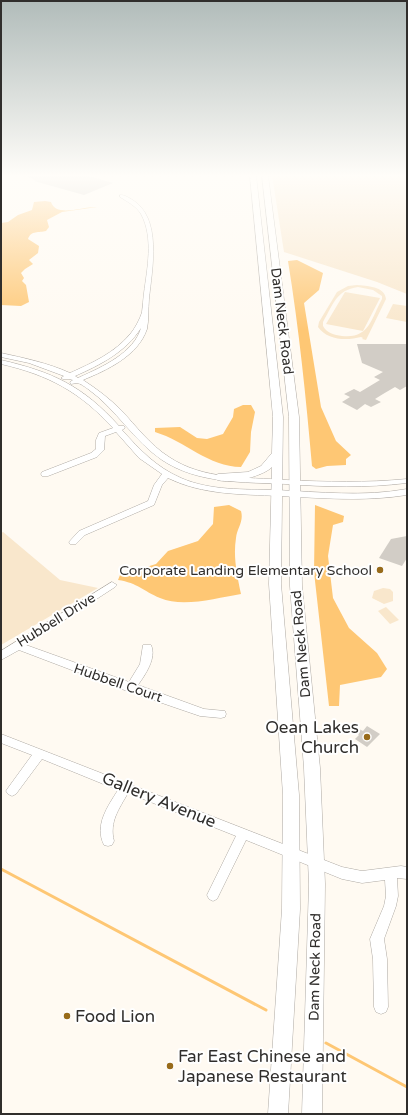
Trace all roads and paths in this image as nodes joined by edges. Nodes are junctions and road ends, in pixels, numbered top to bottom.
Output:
1 (148, 227) edge
2 (258, 227) edge
3 (270, 227) edge
4 (144, 314) junction
5 (1, 355) edge
6 (1, 362) edge
7 (69, 376) junction
8 (59, 380) junction
9 (78, 380) junction
10 (68, 384) junction
11 (130, 425) junction
12 (118, 429) junction
13 (278, 454) junction
14 (45, 474) dead end
15 (167, 474) junction
16 (218, 477) junction
17 (407, 481) edge
18 (276, 488) junction
19 (295, 488) junction
20 (407, 492) edge
21 (73, 542) dead end
22 (112, 585) dead end
23 (17, 645) junction
24 (147, 648) dead end
25 (1, 656) edge
26 (131, 688) junction
27 (221, 714) dead end
28 (1, 738) edge
29 (40, 753) junction
30 (126, 787) junction
31 (12, 791) dead end
32 (243, 834) junction
33 (108, 841) dead end
34 (291, 853) junction
35 (316, 863) junction
36 (390, 873) junction
37 (407, 873) edge
38 (213, 895) dead end
39 (381, 1007) dead end
40 (278, 1114) edge
41 (312, 1114) edge

1 - 4 street
2 - 13 main road, Dam Neck Road
3 - 19 main road, Dam Neck Road
4 - 7 street
4 - 9 street
5 - 7 street
6 - 8 street
7 - 8 street
7 - 9 street
8 - 10 street
9 - 10 street
9 - 11 street
10 - 12 street
11 - 12 street
11 - 16 street
12 - 14 street
12 - 15 street
13 - 16 main road
13 - 18 main road, Dam Neck Road
15 - 18 street
15 - 21 street
16 - 18 street
17 - 19 street
18 - 19 street
18 - 34 main road, Dam Neck Road
19 - 20 street
19 - 35 main road, Dam Neck Road
22 - 23 street, Hubbell Drive
23 - 25 street, Hubbell Drive
23 - 26 street, Hubbell Court
24 - 26 street
26 - 27 street, Hubbell Court
28 - 29 street, Gallery Avenue
29 - 30 street, Gallery Avenue
29 - 31 street
30 - 32 street, Gallery Avenue
30 - 33 street
32 - 34 street, Gallery Avenue
32 - 38 street
34 - 35 street, Gallery Avenue
34 - 40 main road, Dam Neck Road
35 - 36 street, Gallery Avenue
35 - 41 main road, Dam Neck Road
36 - 37 street, Gallery Avenue
36 - 39 street

